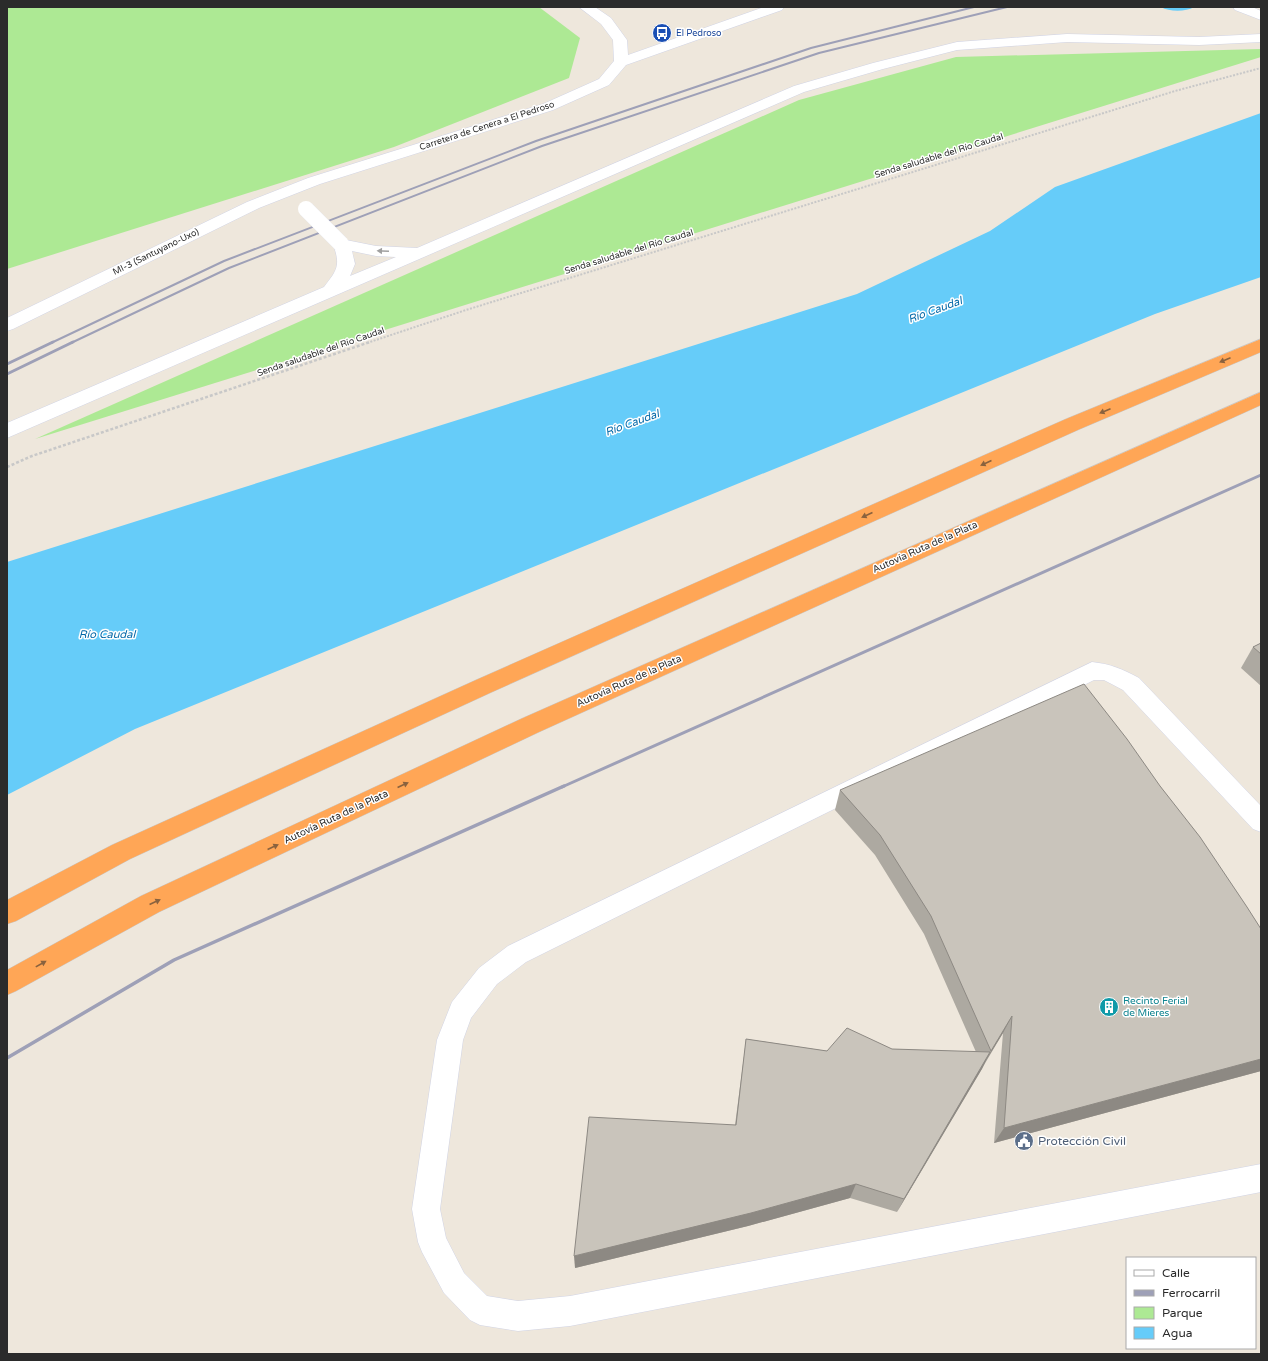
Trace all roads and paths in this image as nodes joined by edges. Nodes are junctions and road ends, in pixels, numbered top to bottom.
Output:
1 (586, 7) edge
2 (777, 7) edge
3 (1240, 7) edge
4 (1258, 15) edge
5 (1261, 38) edge
6 (621, 62) junction
7 (1261, 68) edge
8 (314, 181) junction
9 (278, 194) junction
10 (306, 208) junction
11 (341, 244) junction
12 (422, 252) junction
13 (331, 290) junction
14 (7, 325) edge
15 (1261, 345) edge
16 (1261, 398) edge
17 (7, 431) edge
18 (7, 467) edge
19 (1261, 822) edge
20 (7, 913) edge
21 (7, 983) edge
22 (1261, 1178) edge

1 - 6 street
2 - 6 street
3 - 4 street
5 - 12 street
6 - 8 street, Carretera de Cenera a El Pedroso
7 - 18 path, Senda saludable del Río Caudal
8 - 9 street, Carretera de Cenera a El Pedroso
8 - 10 street
9 - 10 street
9 - 14 street, MI-3 (Santuyano-Uxo)
10 - 11 street, bridge
12 -> 11 street
11 - 13 street
12 - 13 street
13 - 17 street
15 -> 20 highway
21 -> 16 highway, Autovía Ruta de la Plata
19 - 22 street

